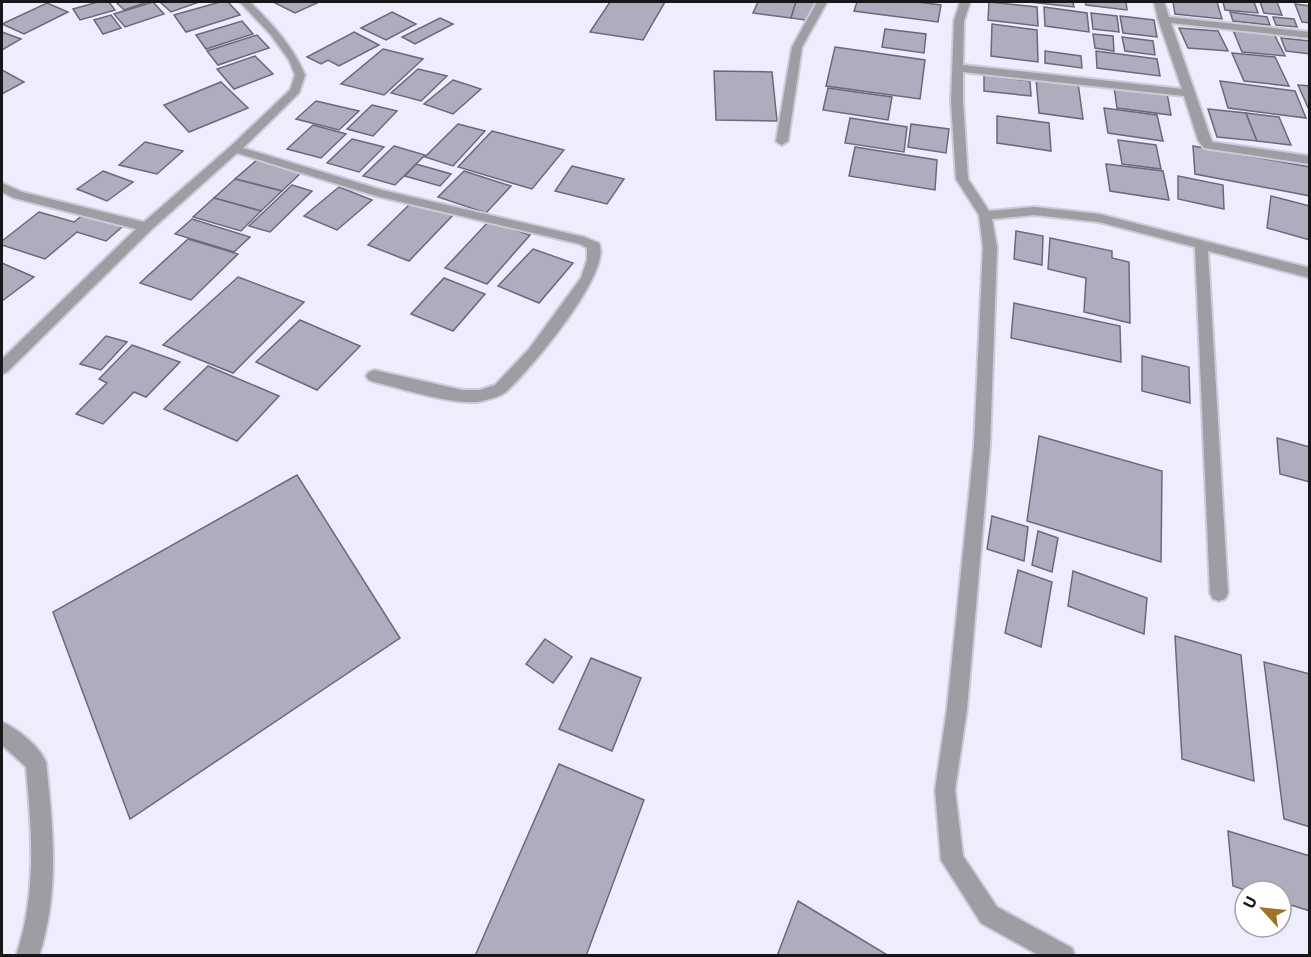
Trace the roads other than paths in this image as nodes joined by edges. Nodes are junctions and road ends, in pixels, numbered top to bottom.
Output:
1 (245, 2) edge
2 (822, 2) edge
3 (965, 2) edge
4 (1159, 2) edge
5 (1163, 19) junction
6 (1310, 35) edge
7 (958, 68) junction
8 (1189, 93) junction
9 (782, 141) dead end
10 (235, 149) junction
11 (1310, 160) edge
12 (2, 187) edge
13 (985, 215) junction
14 (146, 227) junction
15 (1201, 244) junction
16 (1310, 273) edge
17 (2, 368) edge
18 (374, 376) dead end
19 (1219, 594) dead end
20 (2, 732) edge
21 (27, 956) edge
22 (1064, 956) edge

1 - 10 street
2 - 9 street
3 - 7 street
4 - 5 street
5 - 6 street
5 - 8 street
7 - 8 street
7 - 13 street
8 - 11 street
10 - 14 street
10 - 18 street
12 - 14 street
13 - 15 street
13 - 22 street
14 - 17 street
15 - 16 street
15 - 19 street
20 - 21 street

